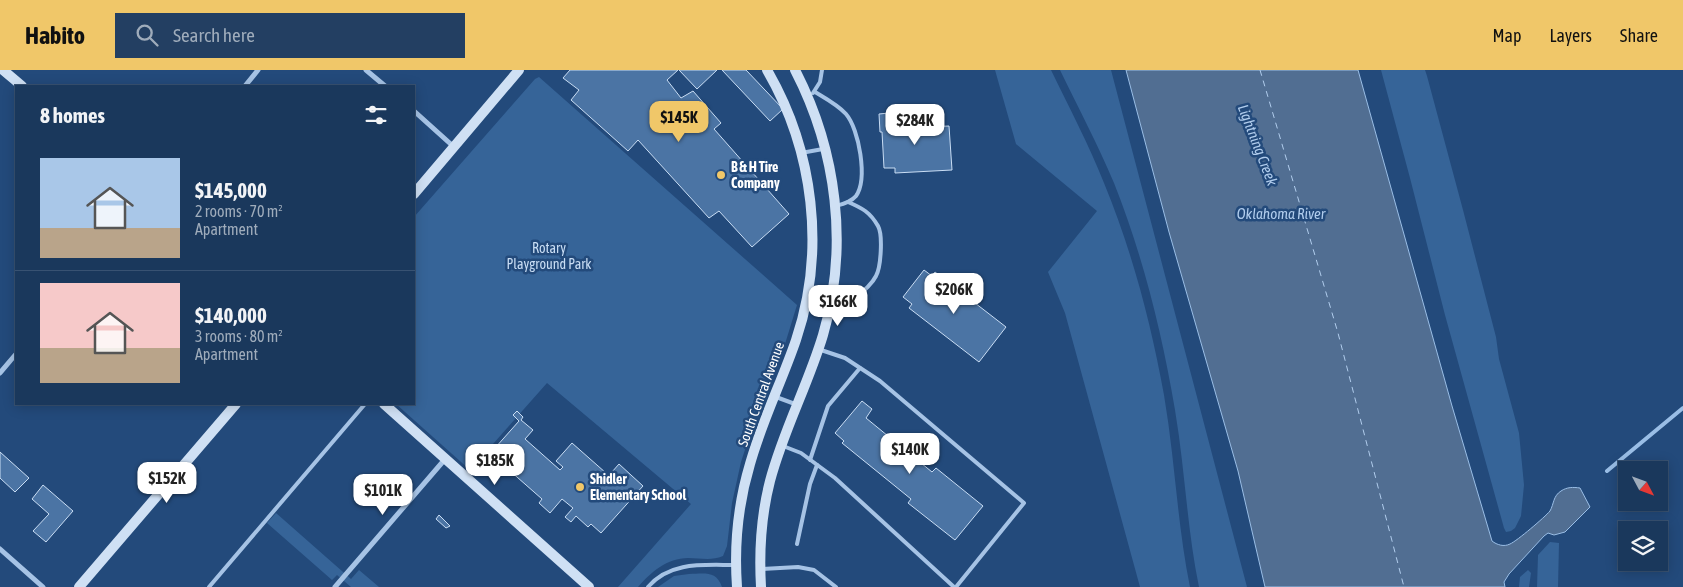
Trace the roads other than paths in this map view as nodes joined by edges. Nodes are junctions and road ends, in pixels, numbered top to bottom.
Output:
1 (3, 70) edge
2 (258, 70) edge
3 (366, 70) edge
4 (519, 70) edge
5 (767, 70) edge
6 (795, 70) edge
7 (822, 70) edge
8 (21, 85) edge
9 (246, 85) edge
10 (384, 85) edge
11 (812, 95) junction
12 (415, 112) edge
13 (454, 146) junction
14 (826, 148) junction
15 (801, 153) junction
16 (415, 193) edge
17 (848, 202) junction
18 (836, 206) junction
19 (833, 294) junction
20 (818, 349) junction
21 (15, 355) edge
22 (860, 368) junction
23 (0, 372) edge
24 (774, 396) junction
25 (235, 405) edge
26 (364, 405) edge
27 (385, 405) edge
28 (797, 405) junction
29 (782, 445) junction
30 (446, 458) junction
31 (810, 460) junction
32 (816, 465) junction
33 (797, 544) dead end
34 (0, 549) edge
35 (735, 565) junction
36 (760, 569) junction
37 (43, 587) edge
38 (79, 587) edge
39 (209, 587) edge
40 (335, 587) edge
41 (589, 587) edge
42 (648, 587) edge
43 (737, 587) edge
44 (761, 587) edge
45 (836, 587) edge
46 (955, 587) edge

1 - 8 main road
2 - 9 street
3 - 10 street
4 - 13 main road
5 - 15 main road, South Central Avenue
6 - 11 main road
7 - 11 lane
11 - 14 main road
11 - 17 lane
12 - 13 street
13 - 16 main road
14 - 15 lane
14 - 18 main road
15 - 24 main road, South Central Avenue
17 - 18 lane
17 - 19 lane
18 - 19 main road
19 - 20 main road
20 - 22 lane
20 - 28 main road
21 - 23 street
22 - 31 lane
22 - 46 lane
24 - 28 lane
24 - 35 main road, South Central Avenue
25 - 38 main road
26 - 39 lane
27 - 30 main road
28 - 29 main road
29 - 31 lane
29 - 36 main road
30 - 40 street
30 - 41 main road
31 - 32 lane
32 - 33 lane
32 - 46 lane
34 - 37 street
35 - 42 lane
35 - 43 main road, South Central Avenue
36 - 44 main road
36 - 45 lane

